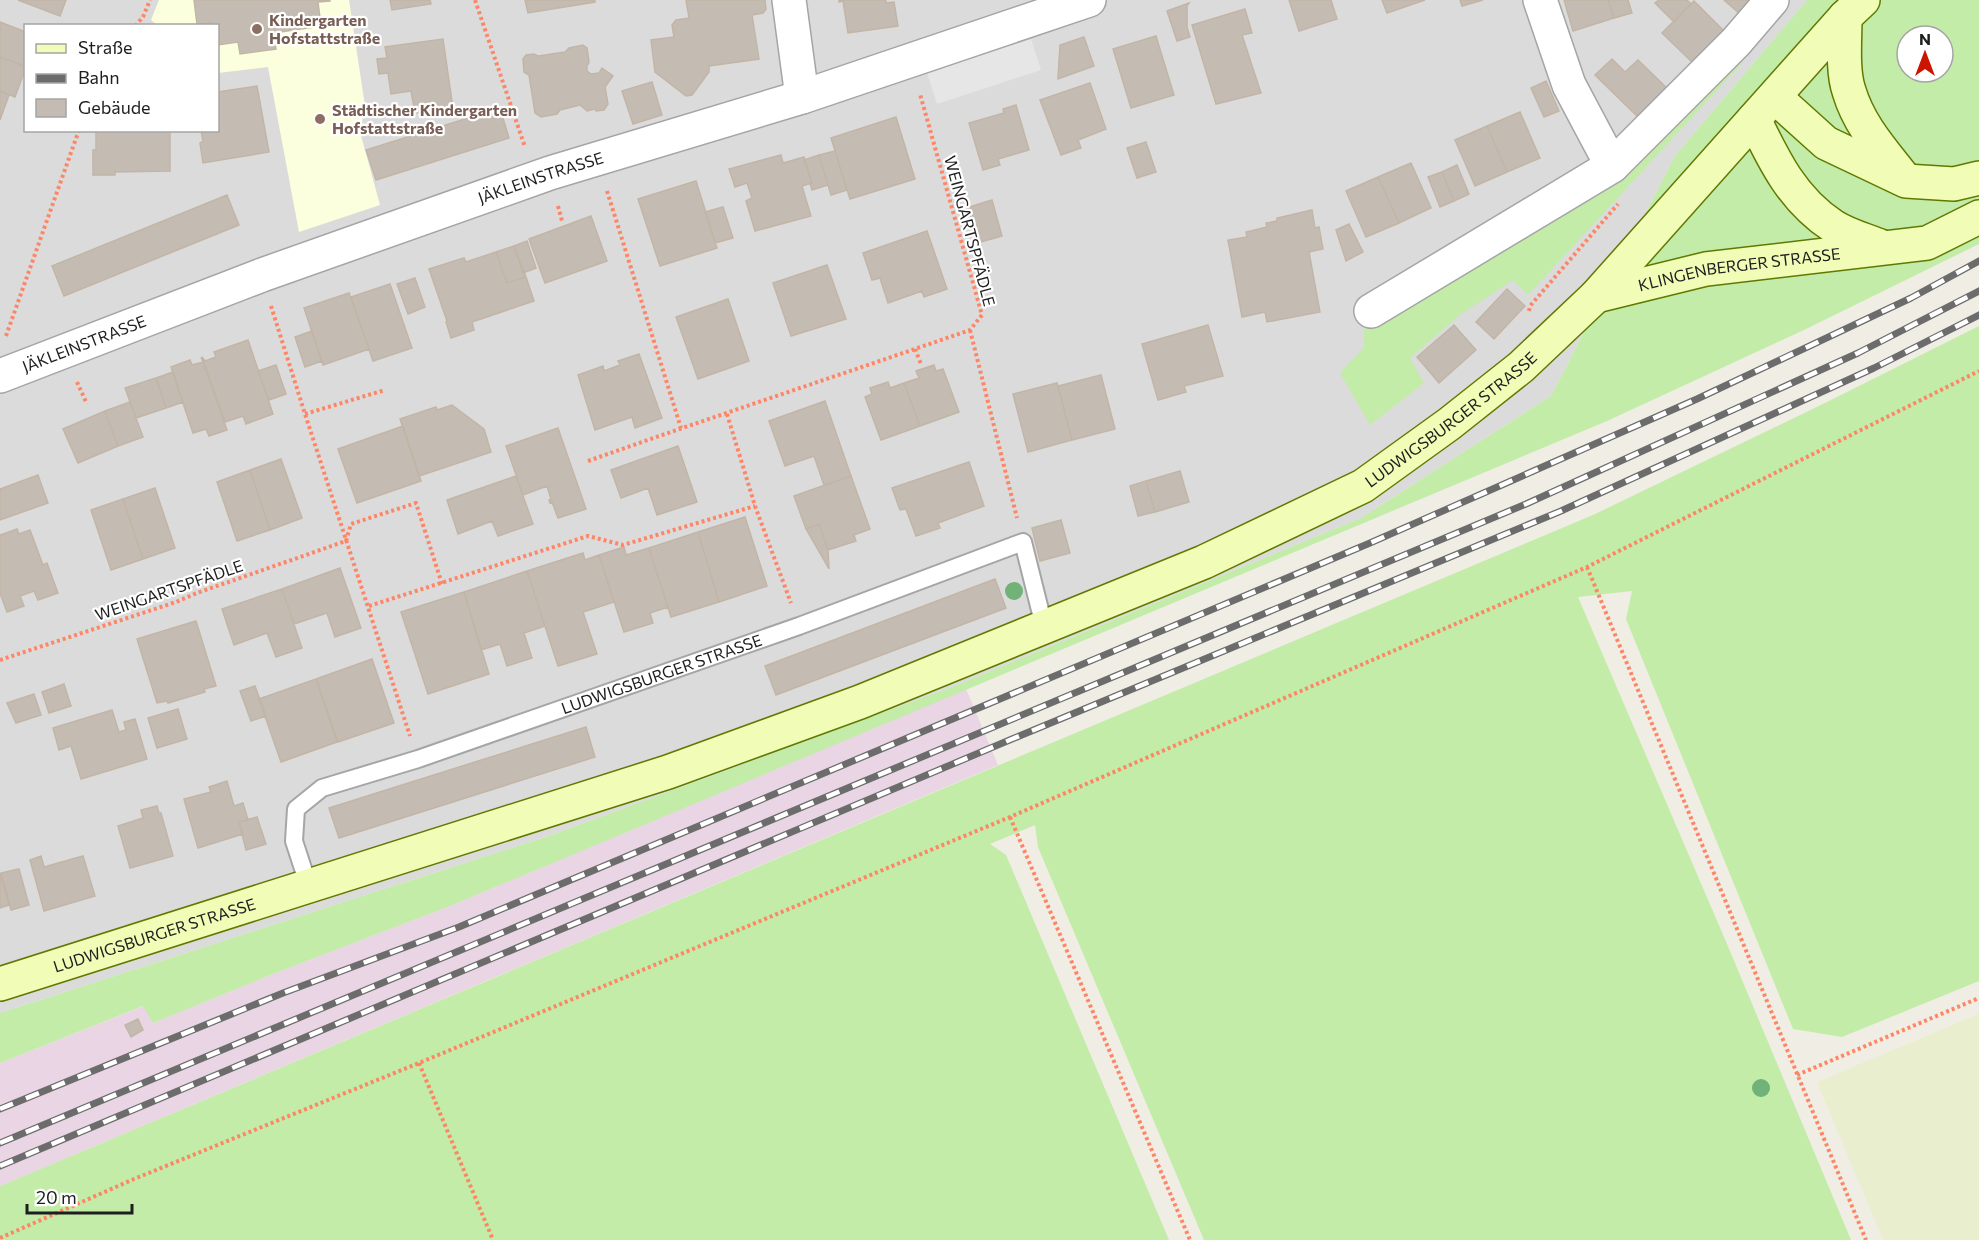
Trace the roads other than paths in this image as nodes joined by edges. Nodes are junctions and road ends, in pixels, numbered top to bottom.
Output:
1 (789, 0) edge
2 (1089, 0) edge
3 (1540, 0) edge
4 (1772, 0) edge
5 (1854, 9) edge
6 (802, 97) junction
7 (1765, 108) junction
8 (1612, 166) junction
9 (1979, 178) edge
10 (1906, 181) junction
11 (1979, 217) edge
12 (1882, 247) junction
13 (1596, 296) junction
14 (1371, 311) dead end
15 (0, 376) edge
16 (1044, 626) junction
17 (309, 887) junction
18 (0, 984) edge

1 - 6 street
2 - 6 street, JÄKLEINSTRASSE
3 - 8 street
4 - 8 street
5 - 7 main road, LUDWIGSBURGER STRASSE
5 - 10 main road, LUDWIGSBURGER STRASSE
6 - 15 street, JÄKLEINSTRASSE
7 - 10 main road
7 - 12 main road, KLINGENBERGER STRASSE
7 - 13 main road, LUDWIGSBURGER STRASSE
8 - 14 street
9 - 10 main road
11 - 12 main road, KLINGENBERGER STRASSE
12 - 13 main road, KLINGENBERGER STRASSE
13 - 16 main road, LUDWIGSBURGER STRASSE
16 - 17 main road, LUDWIGSBURGER STRASSE
16 - 17 lane, LUDWIGSBURGER STRASSE
17 - 18 main road, LUDWIGSBURGER STRASSE

